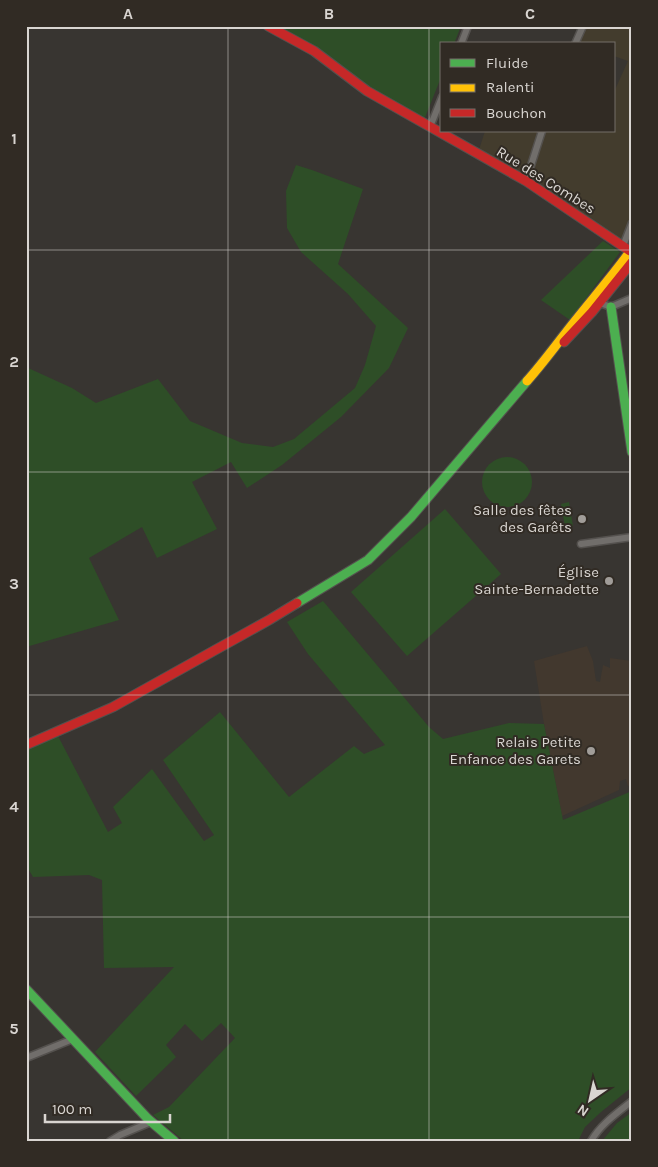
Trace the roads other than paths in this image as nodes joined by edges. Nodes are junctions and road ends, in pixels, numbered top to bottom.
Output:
1 (268, 26) edge
2 (468, 26) edge
3 (583, 26) edge
4 (462, 42) edge
5 (576, 42) edge
6 (440, 102) edge
7 (430, 127) junction
8 (542, 132) edge
9 (526, 181) junction
10 (632, 223) edge
11 (629, 251) edge
12 (630, 267) edge
13 (616, 272) junction
14 (632, 298) edge
15 (600, 303) junction
16 (611, 307) junction
17 (547, 358) junction
18 (632, 452) edge
19 (632, 537) edge
20 (581, 544) dead end
21 (26, 745) edge
22 (26, 989) edge
23 (73, 1039) junction
24 (26, 1058) edge
25 (632, 1101) edge
26 (152, 1122) junction
27 (110, 1141) edge
28 (174, 1141) edge
29 (592, 1141) edge

1 - 7 main road, Rue des Combes
2 - 4 street
3 - 5 street
6 - 7 street
7 - 9 main road, Rue des Combes
8 - 9 street
9 - 11 main road, Rue des Combes
10 - 11 street
11 - 13 main road
12 - 13 street
12 - 15 main road
13 - 15 street
13 - 17 main road
14 - 16 street
15 - 16 street
15 - 17 main road
16 - 18 main road
17 - 21 main road
19 - 20 street
22 - 23 main road
23 - 24 street
23 - 26 main road
25 - 29 street
26 - 27 street
26 - 28 main road

